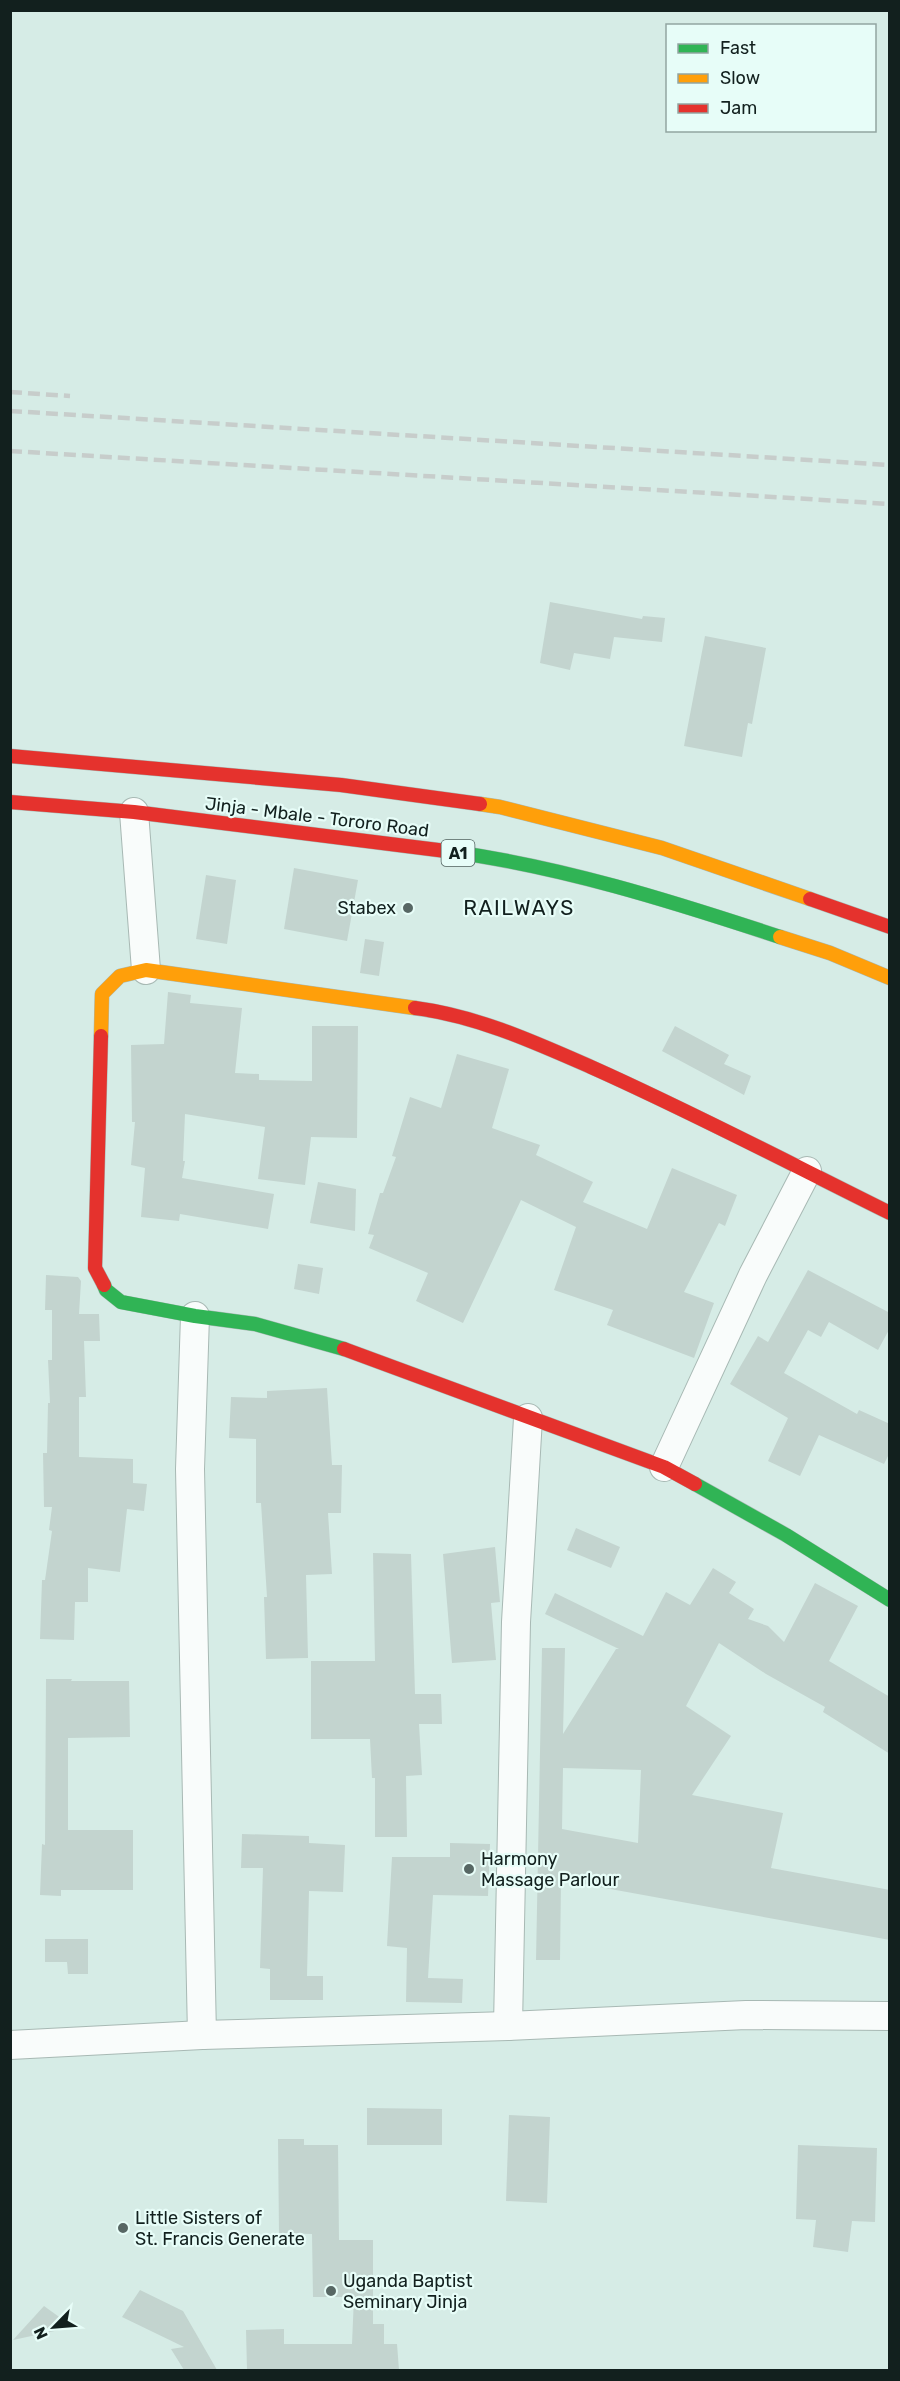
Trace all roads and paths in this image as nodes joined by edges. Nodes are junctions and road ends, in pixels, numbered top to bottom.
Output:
1 (10, 756) edge
2 (10, 802) edge
3 (134, 812) junction
4 (890, 927) edge
5 (146, 970) junction
6 (890, 978) edge
7 (807, 1171) junction
8 (890, 1213) edge
9 (195, 1316) junction
10 (528, 1418) junction
11 (664, 1467) junction
12 (890, 1600) edge
13 (890, 2016) edge
14 (508, 2026) junction
15 (202, 2035) junction
16 (10, 2045) edge

1 - 4 main road, Jinja - Mbale - Tororo Road
2 - 3 main road, Jinja - Mbale - Tororo Road / A1
3 - 5 street
3 - 6 main road, Jinja - Mbale - Tororo Road / A1
5 - 7 main road
5 - 9 main road
7 - 8 main road
7 - 11 street
9 - 10 main road
9 - 15 street
10 - 11 main road
10 - 14 street
11 - 12 main road
13 - 14 street
14 - 15 street
15 - 16 street

